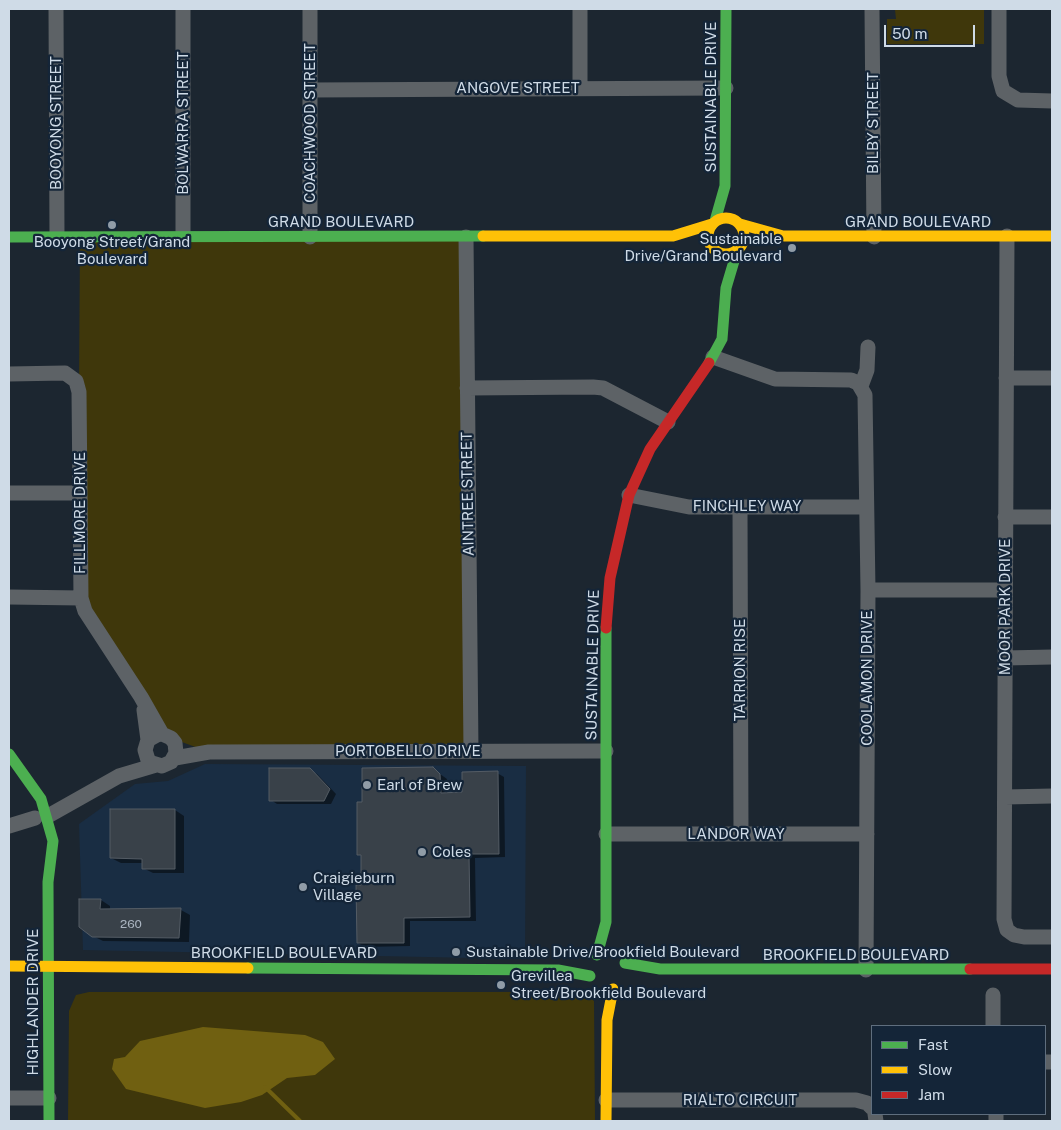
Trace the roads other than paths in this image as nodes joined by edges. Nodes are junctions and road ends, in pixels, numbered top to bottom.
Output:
1 (56, 9) edge
2 (183, 9) edge
3 (310, 9) edge
4 (580, 9) edge
5 (726, 9) edge
6 (872, 9) edge
7 (999, 9) edge
8 (580, 88) junction
9 (726, 88) junction
10 (310, 90) junction
11 (1052, 100) edge
12 (726, 186) junction
13 (714, 222) junction
14 (738, 222) junction
15 (672, 236) junction
16 (783, 236) junction
17 (1007, 236) junction
18 (1052, 236) edge
19 (9, 237) edge
20 (57, 237) junction
21 (183, 237) junction
22 (310, 237) junction
23 (466, 237) junction
24 (874, 237) junction
25 (713, 248) junction
26 (739, 249) junction
27 (726, 288) junction
28 (868, 347) dead end
29 (713, 357) junction
30 (9, 374) edge
31 (1006, 378) junction
32 (1052, 378) edge
33 (861, 386) junction
34 (467, 388) junction
35 (668, 422) junction
36 (9, 493) edge
37 (80, 493) junction
38 (630, 495) junction
39 (740, 506) junction
40 (866, 507) junction
41 (1005, 517) junction
42 (1052, 517) edge
43 (868, 590) junction
44 (1005, 590) junction
45 (9, 596) edge
46 (81, 598) junction
47 (1052, 657) edge
48 (1005, 658) junction
49 (156, 741) junction
50 (471, 751) junction
51 (606, 751) junction
52 (209, 752) junction
53 (11, 758) edge
54 (174, 758) junction
55 (156, 765) junction
56 (120, 776) junction
57 (1052, 796) edge
58 (1005, 797) junction
59 (40, 820) junction
60 (9, 826) edge
61 (606, 834) junction
62 (741, 834) junction
63 (867, 834) junction
64 (40, 843) dead end
65 (48, 882) junction
66 (606, 922) junction
67 (1052, 937) edge
68 (613, 951) junction
69 (597, 955) junction
70 (583, 964) dead end
71 (9, 966) edge
72 (48, 966) junction
73 (1052, 969) edge
74 (558, 970) junction
75 (866, 970) junction
76 (624, 977) junction
77 (595, 983) junction
78 (993, 995) dead end
79 (607, 1020) junction
80 (993, 1025) edge
81 (9, 1098) edge
82 (49, 1098) junction
83 (606, 1100) junction
84 (871, 1107) edge
85 (49, 1121) edge
86 (606, 1121) edge

1 - 20 street, BOOYONG STREET
2 - 21 street, BOLWARRA STREET
3 - 10 street, COACHWOOD STREET
4 - 8 street
5 - 9 street, SUSTAINABLE DRIVE
6 - 24 street, BILBY STREET
7 - 11 street
8 - 9 street, ANGOVE STREET
8 - 10 street, ANGOVE STREET
9 - 12 street, SUSTAINABLE DRIVE
10 - 22 street, COACHWOOD STREET
12 - 13 street, SUSTAINABLE DRIVE
12 - 14 street, SUSTAINABLE DRIVE
13 - 14 street
13 - 15 street, GRAND BOULEVARD
13 - 25 street
14 - 16 street, GRAND BOULEVARD
14 - 26 street
15 - 23 street, GRAND BOULEVARD
15 - 25 street, GRAND BOULEVARD
16 - 24 street, GRAND BOULEVARD
16 - 26 street, GRAND BOULEVARD
17 - 18 street, GRAND BOULEVARD
17 - 24 street, GRAND BOULEVARD
17 - 31 street, MOOR PARK DRIVE
19 - 20 street, GRAND BOULEVARD
20 - 21 street, GRAND BOULEVARD
21 - 22 street, GRAND BOULEVARD
22 - 23 street, GRAND BOULEVARD
23 - 34 street, AINTREE STREET
25 - 26 street
25 - 27 street, SUSTAINABLE DRIVE
26 - 27 street, SUSTAINABLE DRIVE
27 - 29 street, SUSTAINABLE DRIVE
28 - 33 street, COOLAMON DRIVE
29 - 33 street
29 - 35 street, SUSTAINABLE DRIVE
30 - 37 street, FILLMORE DRIVE
31 - 32 street
31 - 41 street, MOOR PARK DRIVE
33 - 40 street, COOLAMON DRIVE
34 - 35 street
34 - 50 street, AINTREE STREET
35 - 38 street, SUSTAINABLE DRIVE
36 - 37 street
37 - 46 street, FILLMORE DRIVE
38 - 39 street, FINCHLEY WAY
38 - 51 street, SUSTAINABLE DRIVE
39 - 40 street, FINCHLEY WAY
39 - 62 street, TARRION RISE
40 - 43 street, COOLAMON DRIVE
41 - 42 street
41 - 44 street, MOOR PARK DRIVE
43 - 44 street
43 - 63 street, COOLAMON DRIVE
44 - 48 street, MOOR PARK DRIVE
45 - 46 street
46 - 49 street, FILLMORE DRIVE
47 - 48 street
48 - 58 street, MOOR PARK DRIVE
49 - 52 street, PORTOBELLO DRIVE
49 - 54 street
49 - 55 street
49 - 56 street
50 - 51 street, PORTOBELLO DRIVE
50 - 52 street, PORTOBELLO DRIVE
51 - 61 street, SUSTAINABLE DRIVE
52 - 54 street, PORTOBELLO DRIVE
53 - 59 street, HIGHLANDER DRIVE
54 - 55 street, PORTOBELLO DRIVE
55 - 56 street
56 - 59 street
57 - 58 street
58 - 67 street, MOOR PARK DRIVE
59 - 60 street
59 - 65 street, HIGHLANDER DRIVE
61 - 62 street, LANDOR WAY
61 - 66 street, SUSTAINABLE DRIVE
62 - 63 street, LANDOR WAY
63 - 75 street, COOLAMON DRIVE
64 - 65 street, HIGHLANDER DRIVE
65 - 72 street, HIGHLANDER DRIVE
66 - 68 street, SUSTAINABLE DRIVE
66 - 69 street, SUSTAINABLE DRIVE
68 - 69 street
68 - 76 street
69 - 77 street, SUSTAINABLE DRIVE
70 - 74 street, BROOKFIELD BOULEVARD
71 - 72 street, BROOKFIELD BOULEVARD
72 - 74 street, BROOKFIELD BOULEVARD
72 - 82 street, HIGHLANDER DRIVE
73 - 75 street, BROOKFIELD BOULEVARD
74 - 77 street, BROOKFIELD BOULEVARD
75 - 76 street, BROOKFIELD BOULEVARD
76 - 77 street, BROOKFIELD BOULEVARD
76 - 79 street
77 - 79 street
78 - 80 street
79 - 83 street
81 - 82 street
82 - 85 street, HIGHLANDER DRIVE
83 - 84 street, RIALTO CIRCUIT
83 - 86 street

